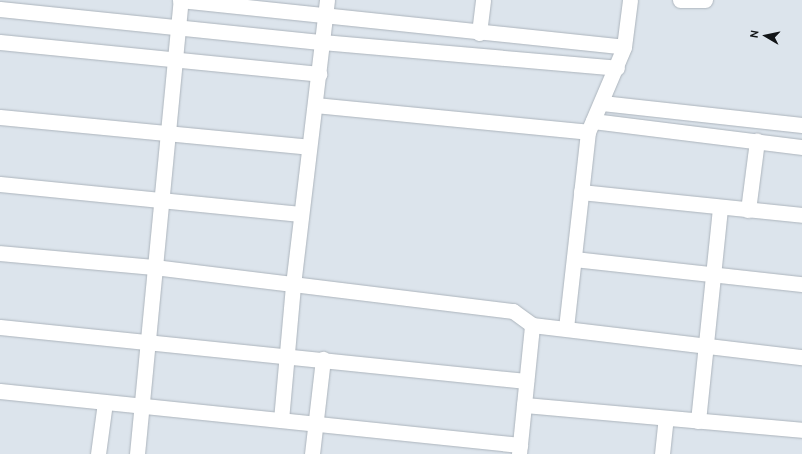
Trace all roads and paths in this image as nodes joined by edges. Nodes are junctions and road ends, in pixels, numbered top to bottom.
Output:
1 (180, 0) edge
2 (327, 0) edge
3 (483, 0) edge
4 (630, 0) edge
5 (680, 0) edge
6 (706, 0) edge
7 (0, 9) edge
8 (326, 16) junction
9 (177, 28) junction
10 (479, 33) junction
11 (0, 42) edge
12 (322, 42) junction
13 (624, 47) junction
14 (175, 59) junction
15 (617, 68) junction
16 (319, 74) junction
17 (602, 104) junction
18 (315, 105) junction
19 (0, 117) edge
20 (802, 125) edge
21 (591, 127) junction
22 (168, 133) junction
23 (758, 141) junction
24 (309, 147) junction
25 (802, 147) edge
26 (0, 184) edge
27 (581, 192) junction
28 (161, 200) junction
29 (720, 207) junction
30 (748, 210) junction
31 (301, 214) junction
32 (802, 216) edge
33 (0, 253) edge
34 (574, 259) junction
35 (154, 267) junction
36 (713, 274) junction
37 (802, 284) edge
38 (293, 285) junction
39 (532, 325) junction
40 (0, 328) edge
41 (566, 328) junction
42 (148, 341) junction
43 (707, 345) junction
44 (287, 356) junction
45 (802, 357) edge
46 (323, 359) junction
47 (526, 381) junction
48 (0, 391) edge
49 (105, 402) junction
50 (141, 405) junction
51 (524, 405) junction
52 (666, 418) junction
53 (281, 420) junction
54 (698, 421) junction
55 (316, 424) junction
56 (802, 430) edge
57 (474, 447) edge
58 (519, 450) edge
59 (98, 454) edge
60 (137, 454) edge
61 (312, 454) edge
62 (662, 454) edge

1 - 8 street
1 - 9 street
2 - 8 street
3 - 10 street
4 - 13 street
5 - 6 street
7 - 9 street
8 - 10 street
8 - 12 street
9 - 12 street
9 - 14 street
10 - 13 street
11 - 14 street
12 - 15 street
12 - 16 street
13 - 15 street
14 - 16 street
14 - 22 street
15 - 17 street
16 - 18 street
17 - 20 street
17 - 21 street
18 - 21 street
18 - 24 street
19 - 22 street
21 - 23 street
21 - 27 street
22 - 24 street
22 - 28 street
23 - 25 street
23 - 30 street
24 - 31 street
26 - 28 street
27 - 29 street
27 - 34 street
28 - 31 street
28 - 35 street
29 - 30 street
29 - 36 street
30 - 32 street
31 - 38 street
33 - 35 street
34 - 36 street
34 - 41 street
35 - 38 street
35 - 42 street
36 - 37 street
36 - 43 street
38 - 39 street
38 - 44 street
39 - 41 street
39 - 47 street
40 - 42 street
41 - 43 street
42 - 44 street
42 - 50 street
43 - 45 street
43 - 54 street
44 - 46 street
44 - 53 street
46 - 47 street
46 - 55 street
47 - 51 street
48 - 49 street
49 - 50 street
49 - 59 street
50 - 53 street
50 - 60 street
51 - 52 street
51 - 58 street
52 - 54 street
52 - 62 street
53 - 55 street
54 - 56 street
55 - 57 street
55 - 61 street
57 - 58 street

